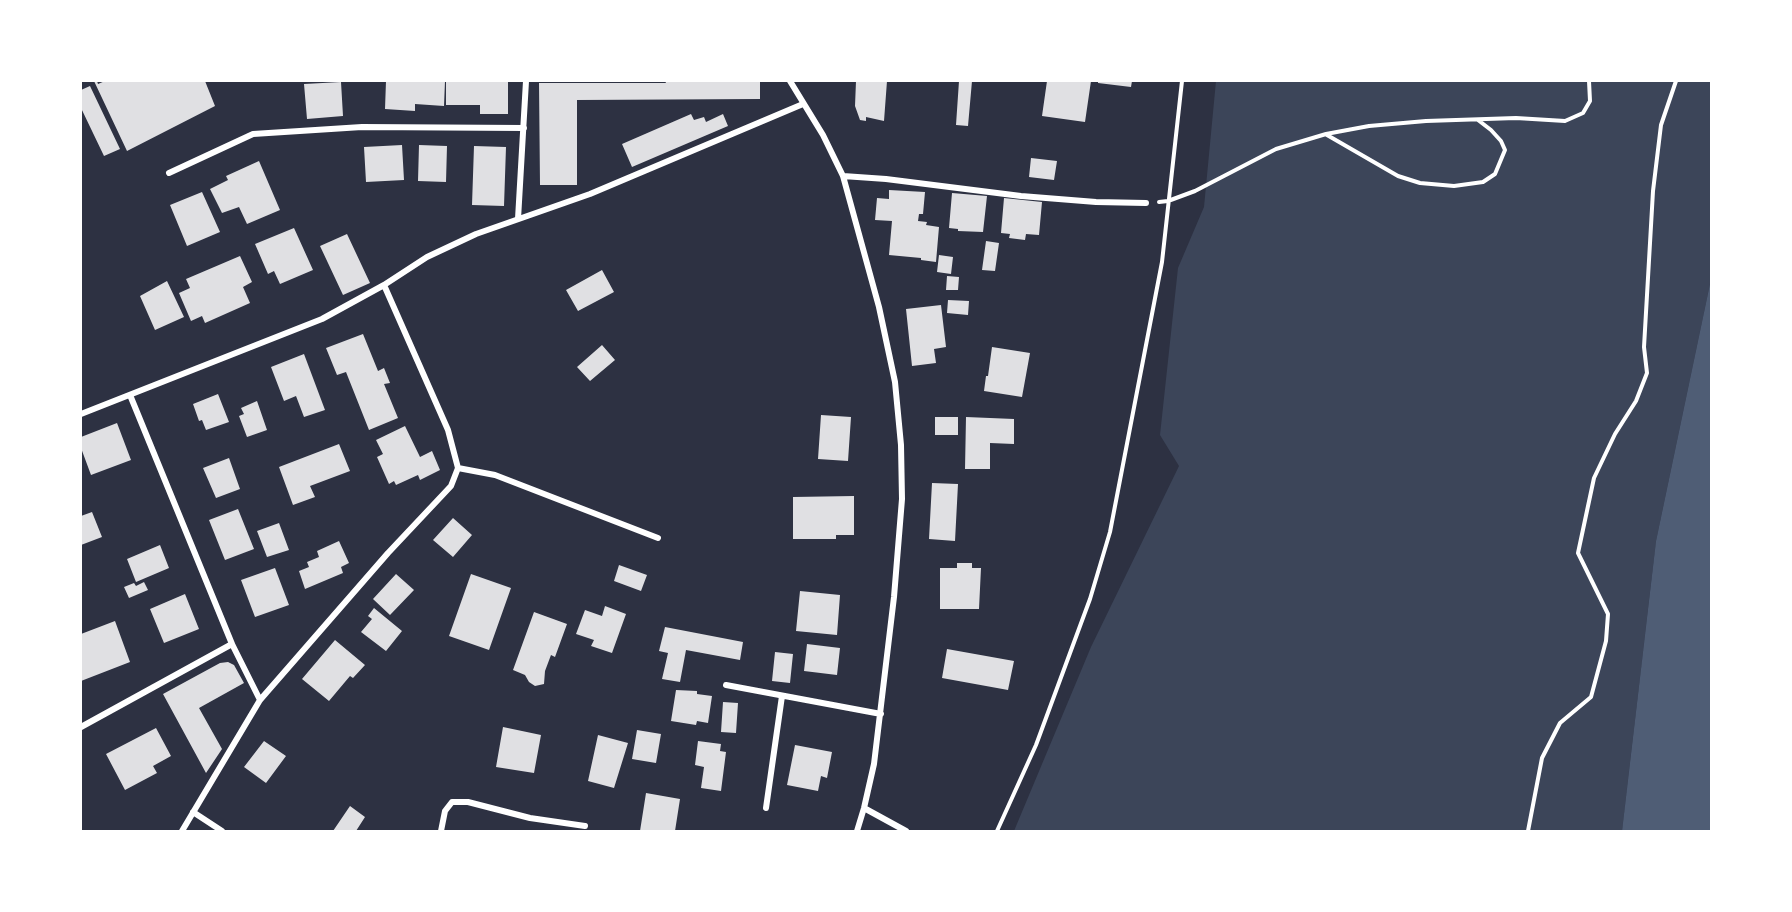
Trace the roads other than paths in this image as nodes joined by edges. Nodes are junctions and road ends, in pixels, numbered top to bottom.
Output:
1 (526, 81) edge
2 (790, 81) edge
3 (803, 104) junction
4 (524, 128) junction
5 (169, 172) dead end
6 (843, 176) junction
7 (1146, 203) road end
8 (518, 219) junction
9 (384, 285) junction
10 (130, 395) junction
11 (81, 414) edge
12 (458, 468) junction
13 (658, 538) dead end
14 (232, 644) junction
15 (726, 685) dead end
16 (782, 696) junction
17 (260, 700) junction
18 (880, 714) junction
19 (81, 727) edge
20 (766, 808) dead end
21 (864, 808) junction
22 (193, 812) junction
23 (585, 826) dead end
24 (182, 831) edge
25 (222, 831) edge
26 (441, 831) edge
27 (857, 831) edge
28 (906, 831) edge

1 - 4 street
2 - 3 street
3 - 6 street
3 - 8 street
4 - 5 street
4 - 8 street
6 - 7 street
6 - 18 street
8 - 9 street
9 - 10 street
9 - 12 street
10 - 11 street
10 - 14 street
12 - 13 street
12 - 17 street
14 - 17 street
14 - 19 street
15 - 16 street
16 - 18 street
16 - 20 street
17 - 22 street
18 - 21 street
21 - 27 street
21 - 28 street
22 - 24 street
22 - 25 street
23 - 26 street

